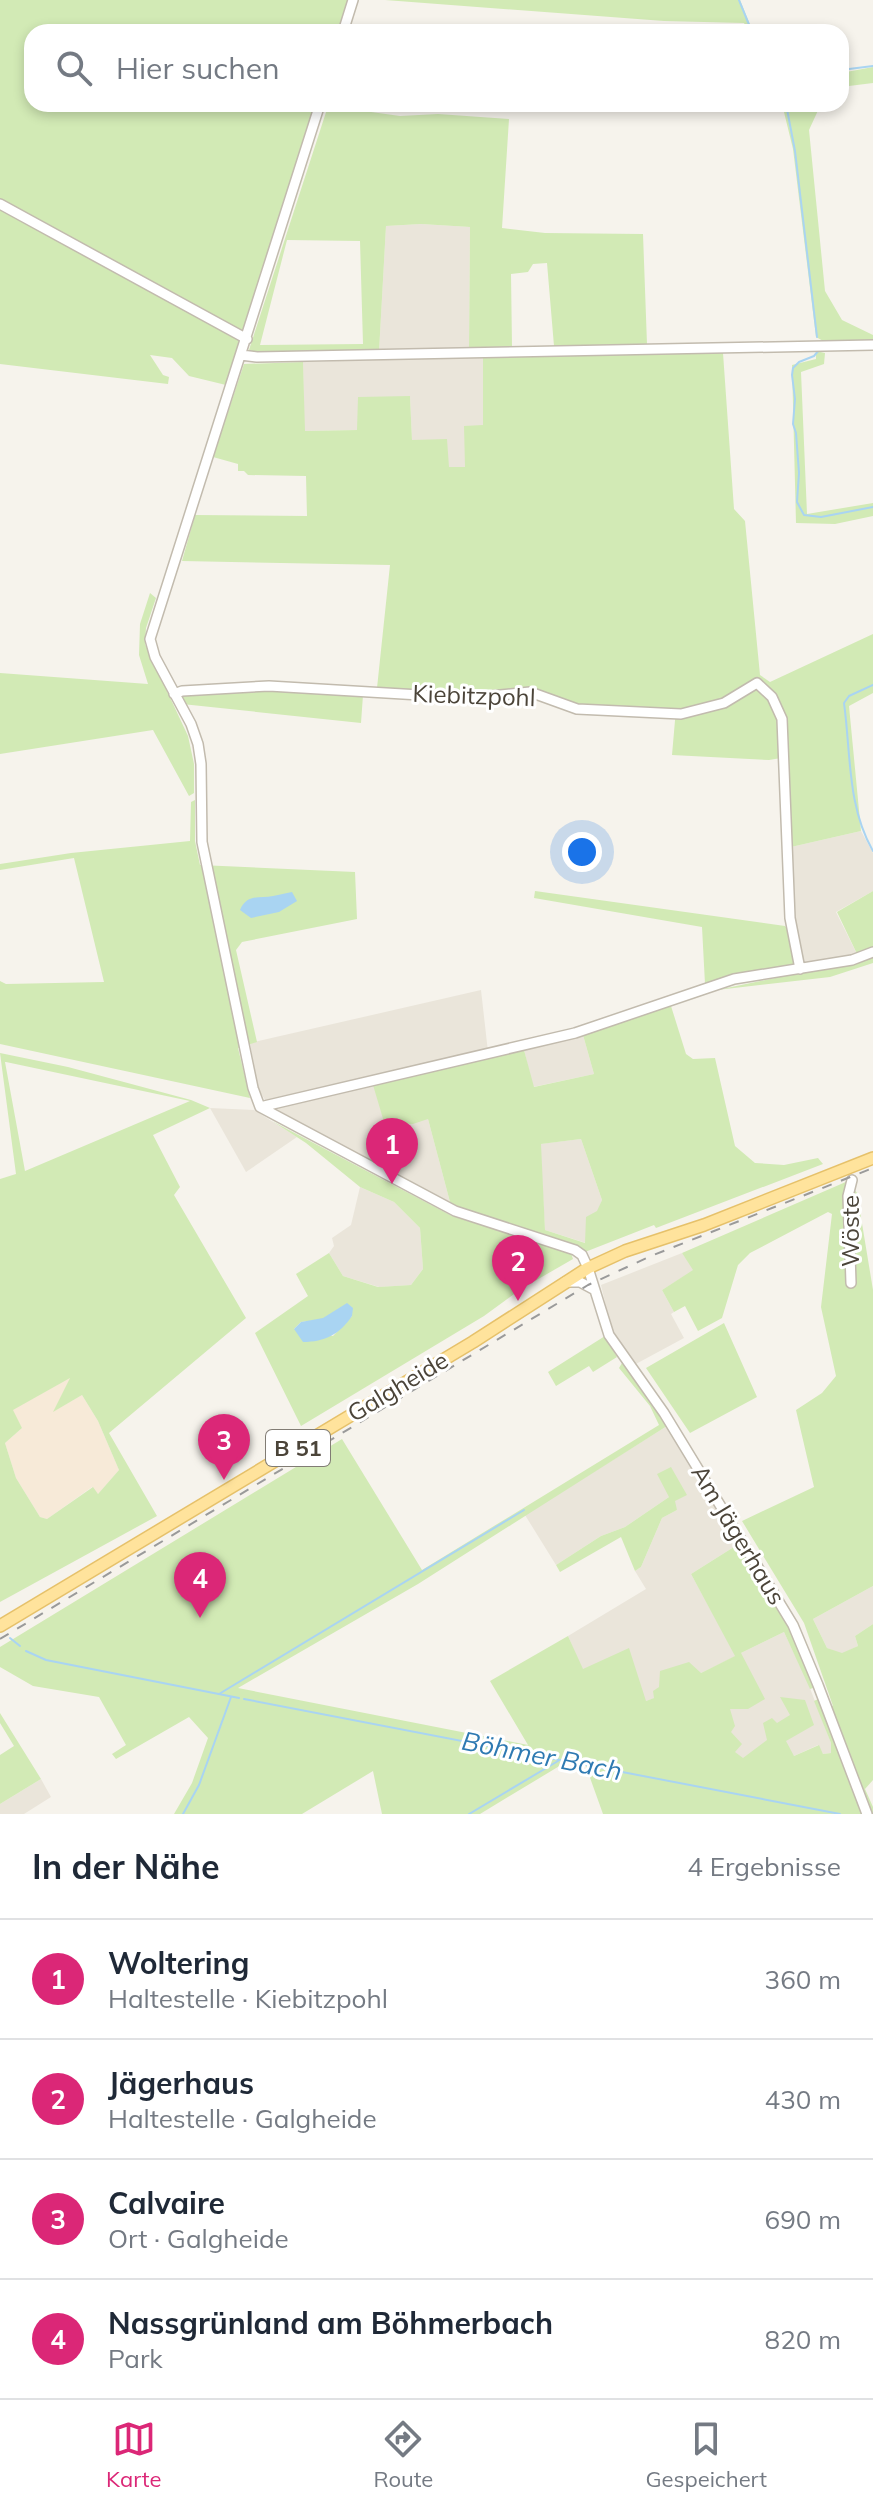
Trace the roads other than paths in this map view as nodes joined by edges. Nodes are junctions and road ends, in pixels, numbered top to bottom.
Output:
1 (353, 0) edge
2 (346, 24) edge
3 (318, 112) edge
4 (0, 204) edge
5 (247, 339) junction
6 (873, 345) edge
7 (241, 355) junction
8 (174, 694) junction
9 (873, 952) edge
10 (800, 969) junction
11 (260, 1107) junction
12 (873, 1158) edge
13 (846, 1169) junction
14 (852, 1180) junction
15 (860, 1189) dead end
16 (588, 1268) junction
17 (564, 1282) junction
18 (851, 1283) dead end
19 (595, 1290) junction
20 (0, 1626) edge
21 (867, 1814) edge

1 - 2 street
3 - 5 street
4 - 5 street
5 - 7 street
6 - 7 street
7 - 8 street
8 - 10 street, Kiebitzpohl
8 - 11 street
9 - 10 street
10 - 11 street
11 - 16 street
12 - 13 main road, B 51
13 - 14 street, Wöste
13 - 16 main road, B 51
14 - 15 street, Wöste
14 - 18 street, Wöste
16 - 17 main road, Galgheide / B 51
16 - 19 street, Am Jägerhaus
17 - 19 street
17 - 20 main road, Galgheide / B 51
19 - 21 street, Am Jägerhaus

